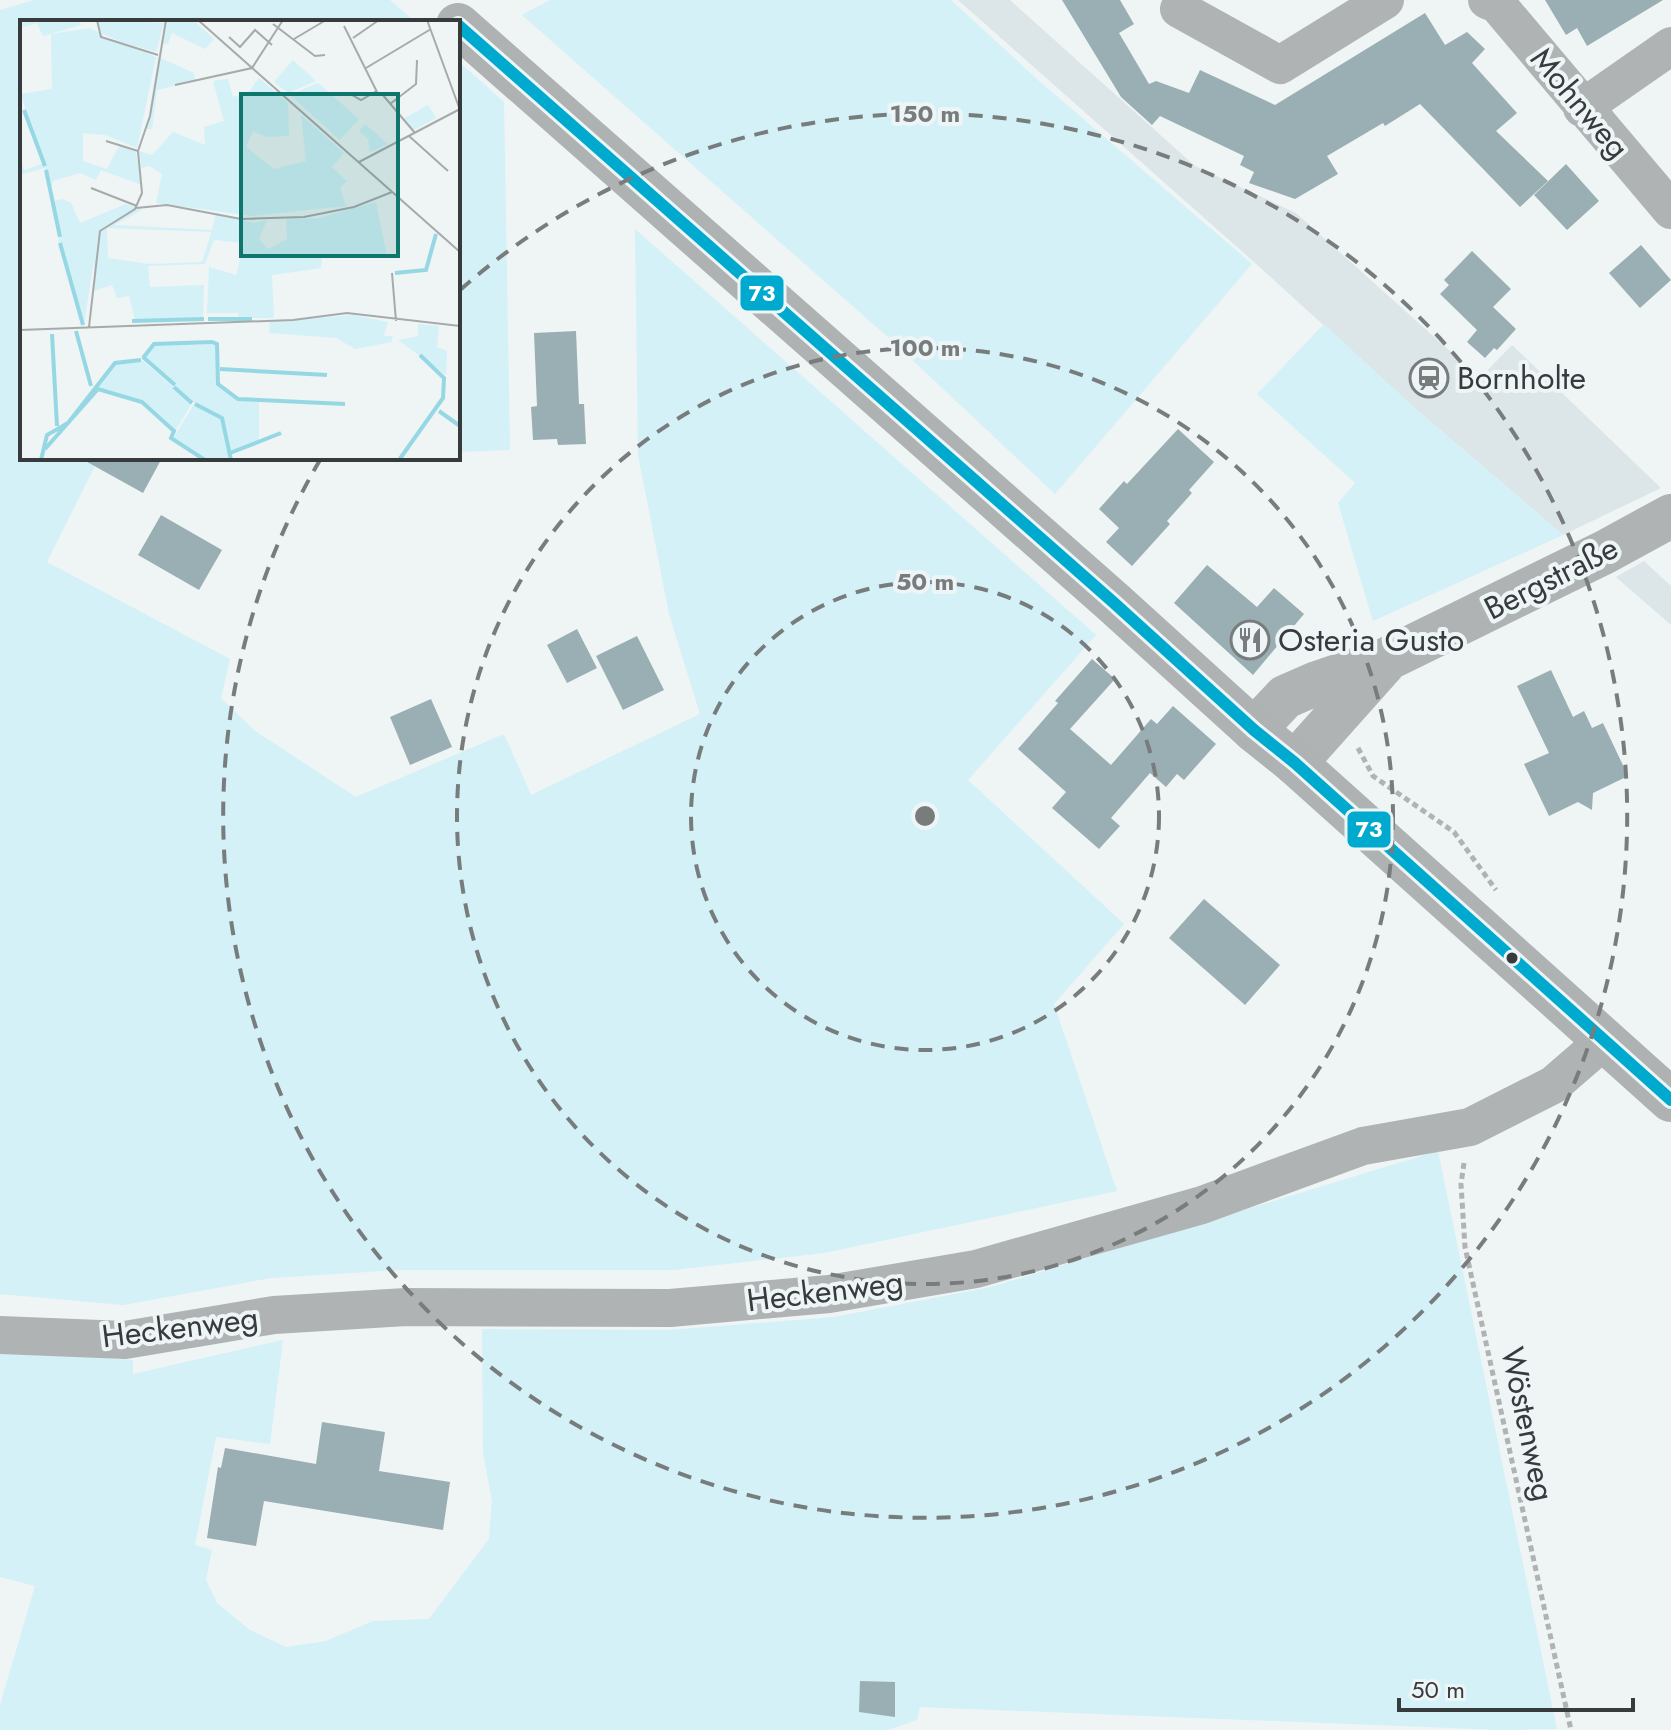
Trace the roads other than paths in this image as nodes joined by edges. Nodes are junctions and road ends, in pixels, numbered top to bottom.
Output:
1 (430, 0) edge
2 (1385, 0) edge
3 (1487, 0) edge
4 (1179, 9) dead end
5 (453, 20) edge
6 (460, 27) edge
7 (1671, 46) edge
8 (1582, 108) junction
9 (1671, 210) edge
10 (1671, 516) edge
11 (1387, 659) junction
12 (1254, 730) junction
13 (1295, 763) junction
14 (1605, 1040) junction
15 (1671, 1100) edge
16 (0, 1335) edge

1 - 5 main road
2 - 4 street
3 - 8 street, Mohnweg
6 - 12 main road
7 - 8 street
8 - 9 street, Mohnweg
10 - 11 street, Bergstraße
11 - 12 street, Bergstraße
11 - 13 street, Bergstraße
12 - 13 main road
13 - 14 main road
14 - 15 main road
14 - 16 street, Heckenweg

